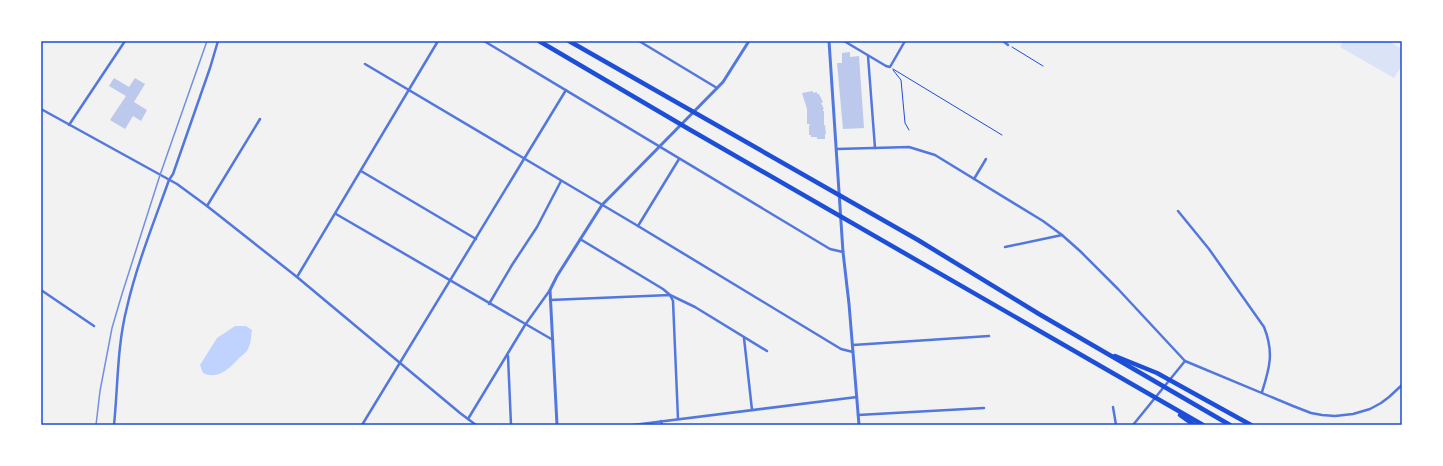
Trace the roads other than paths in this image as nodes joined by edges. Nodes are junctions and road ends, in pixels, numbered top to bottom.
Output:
1 (125, 41) edge
2 (218, 41) edge
3 (438, 41) edge
4 (484, 41) edge
5 (540, 41) edge
6 (569, 41) edge
7 (639, 41) edge
8 (749, 41) edge
9 (830, 41) edge
10 (844, 41) edge
11 (905, 41) edge
12 (1003, 41) edge
13 (1008, 45) road end
14 (868, 56) junction
15 (365, 64) dead end
16 (717, 88) junction
17 (409, 90) junction
18 (566, 90) junction
19 (41, 109) edge
20 (260, 119) dead end
21 (69, 125) junction
22 (658, 146) junction
23 (875, 148) junction
24 (836, 149) junction
25 (524, 158) junction
26 (679, 159) junction
27 (986, 160) dead end
28 (361, 171) junction
29 (974, 179) junction
30 (169, 180) junction
31 (561, 181) junction
32 (602, 205) junction
33 (207, 206) junction
34 (1178, 211) dead end
35 (336, 214) junction
36 (638, 226) junction
37 (1062, 235) junction
38 (580, 238) junction
39 (476, 239) junction
40 (1005, 247) dead end
41 (843, 252) junction
42 (297, 277) junction
43 (450, 282) junction
44 (41, 290) edge
45 (550, 290) junction
46 (670, 295) junction
47 (550, 300) junction
48 (489, 304) junction
49 (525, 325) junction
50 (94, 326) dead end
51 (990, 336) dead end
52 (744, 337) junction
53 (553, 340) junction
54 (852, 345) junction
55 (767, 350) dead end
56 (853, 352) junction
57 (1104, 352) junction
58 (508, 355) junction
59 (1185, 361) junction
60 (401, 363) junction
61 (1402, 385) edge
62 (1262, 392) junction
63 (857, 397) junction
64 (1161, 400) junction
65 (1112, 407) dead end
66 (984, 408) dead end
67 (752, 410) junction
68 (858, 415) junction
69 (678, 418) junction
70 (468, 419) junction
71 (661, 421) junction
72 (114, 425) edge
73 (362, 425) edge
74 (476, 425) edge
75 (511, 425) edge
76 (557, 425) edge
77 (633, 425) edge
78 (662, 425) edge
79 (859, 425) edge
80 (1116, 425) edge
81 (1133, 425) edge
82 (1194, 425) edge
83 (1203, 425) edge
84 (1230, 425) edge
85 (1251, 425) edge

1 - 21 street
2 - 30 street
3 - 17 street
4 - 18 street
5 - 64 highway
6 - 57 highway
7 - 16 street
8 - 16 street
9 - 24 street
10 - 14 street
11 - 14 street
12 - 13 street
14 - 23 street
15 - 17 street
16 - 22 street
17 - 25 street
17 - 28 street
18 - 22 street
18 - 25 street
19 - 21 street
20 - 33 street
21 - 30 street
22 - 26 street
22 - 32 street
23 - 24 street
23 - 29 street
24 - 41 street
25 - 31 street
25 - 39 street
26 - 36 street
26 - 41 street
27 - 29 street
28 - 35 street
28 - 39 street
29 - 37 street
30 - 33 street
30 - 72 street
31 - 32 street
31 - 48 street
32 - 36 street
32 - 38 street
33 - 42 street
34 - 62 street
35 - 42 street
35 - 43 street
36 - 56 street
37 - 40 street
37 - 59 street
38 - 45 street
38 - 46 street
39 - 43 street
41 - 54 street
42 - 60 street
43 - 48 street
43 - 60 street
44 - 50 street
45 - 47 street
45 - 49 street
46 - 47 street
46 - 52 street
46 - 69 street
47 - 53 street
48 - 49 street
49 - 53 street
49 - 58 street
51 - 54 street
52 - 55 street
52 - 67 street
53 - 76 street
54 - 56 street
56 - 63 street
57 - 84 highway
57 - 85 highway
58 - 70 street
58 - 75 street
59 - 62 street
59 - 81 street
60 - 70 street
60 - 73 street
61 - 62 street
63 - 67 street
63 - 68 street
64 - 82 highway
64 - 83 highway
65 - 80 street
66 - 68 street
67 - 69 street
68 - 79 street
69 - 71 street
70 - 74 street
71 - 77 street
71 - 78 street

